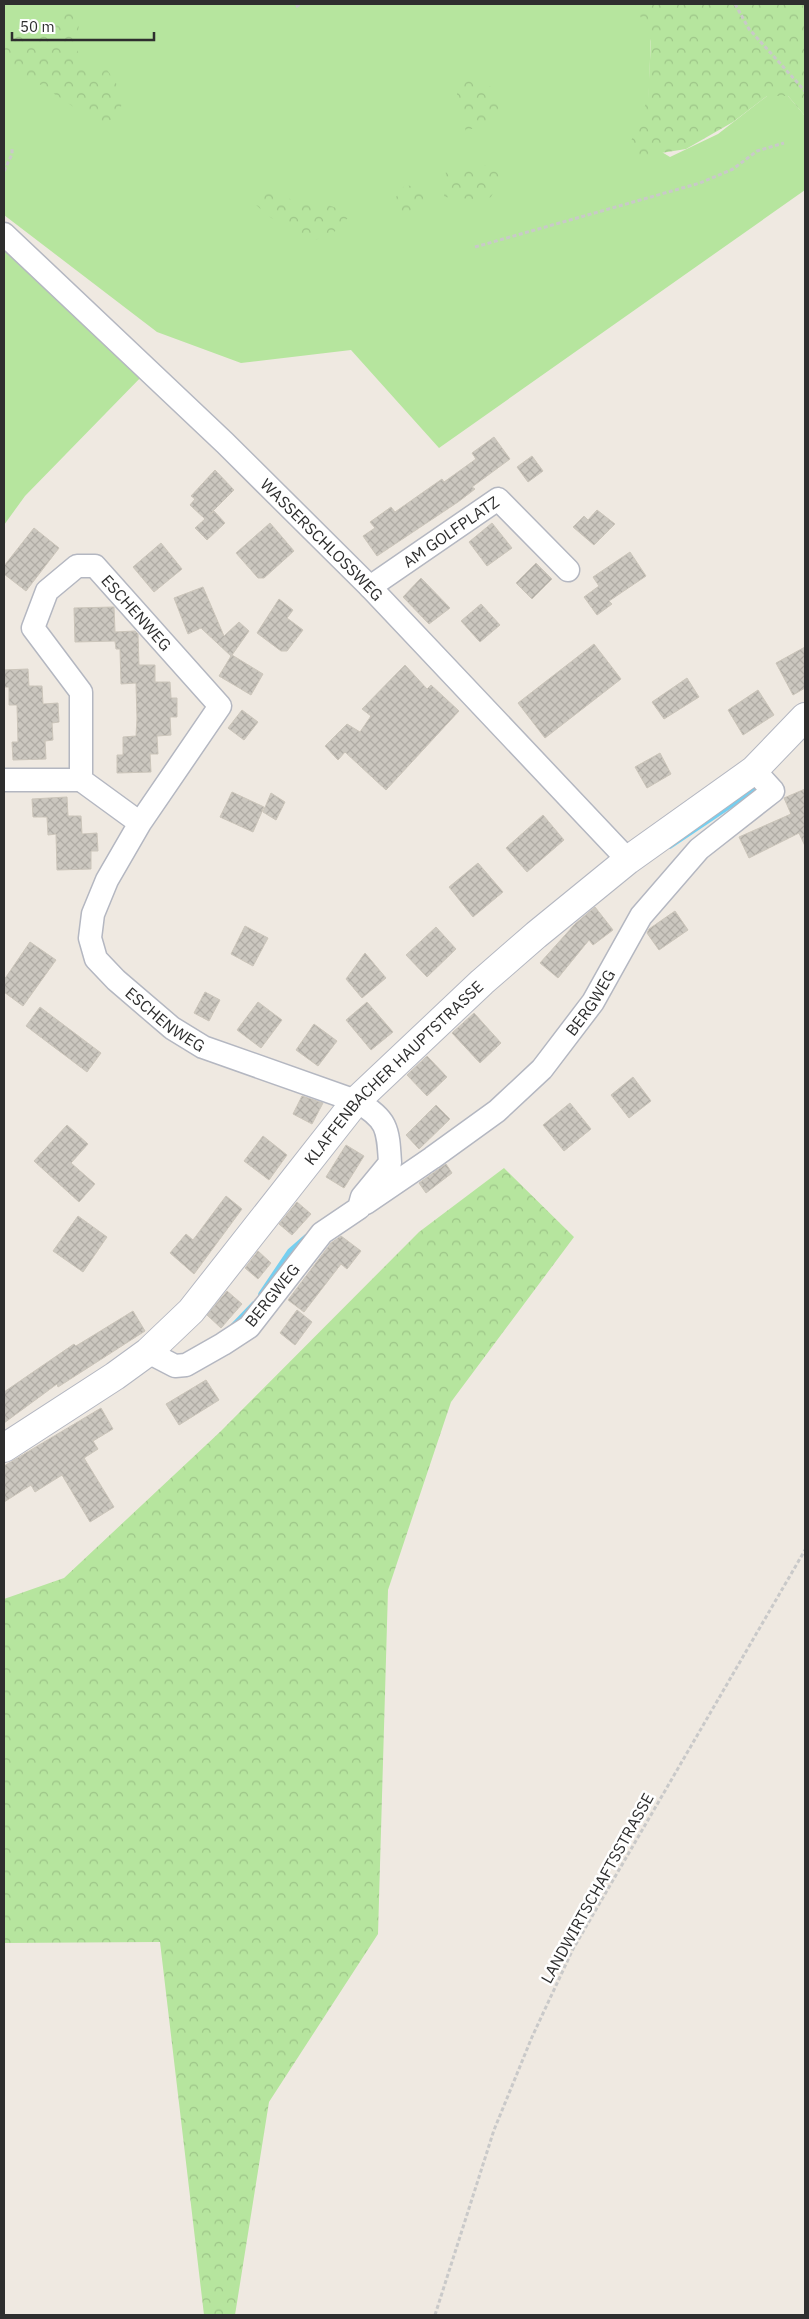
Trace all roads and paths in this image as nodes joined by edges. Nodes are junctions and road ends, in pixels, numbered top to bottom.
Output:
1 (300, 4) edge
2 (735, 4) edge
3 (296, 7) dead end
4 (805, 91) edge
5 (784, 143) dead end
6 (12, 148) dead end
7 (4, 171) edge
8 (4, 234) edge
9 (475, 248) dead end
10 (568, 570) dead end
11 (370, 587) junction
12 (805, 717) edge
13 (754, 770) junction
14 (4, 780) edge
15 (81, 780) junction
16 (140, 823) junction
17 (628, 860) junction
18 (365, 1106) junction
19 (359, 1208) junction
20 (148, 1352) junction
21 (4, 1448) edge
22 (805, 1550) edge
23 (436, 2315) edge

1 - 3 path
2 - 4 path
5 - 9 path
6 - 7 path
8 - 11 street, WASSERSCHLOSSWEG
10 - 11 street, AM GOLFPLATZ
11 - 17 street, WASSERSCHLOSSWEG
12 - 13 street, KLAFFENBACHER HAUPTSTRASSE
13 - 17 street, KLAFFENBACHER HAUPTSTRASSE
13 - 19 street, BERGWEG
14 - 15 street
15 - 16 street
15 - 16 street, ESCHENWEG
16 - 18 street, ESCHENWEG
17 - 18 street, KLAFFENBACHER HAUPTSTRASSE
18 - 19 street, BERGWEG
18 - 20 street, KLAFFENBACHER HAUPTSTRASSE
19 - 20 street, BERGWEG
20 - 21 street, KLAFFENBACHER HAUPTSTRASSE
22 - 23 path, LANDWIRTSCHAFTSSTRASSE

